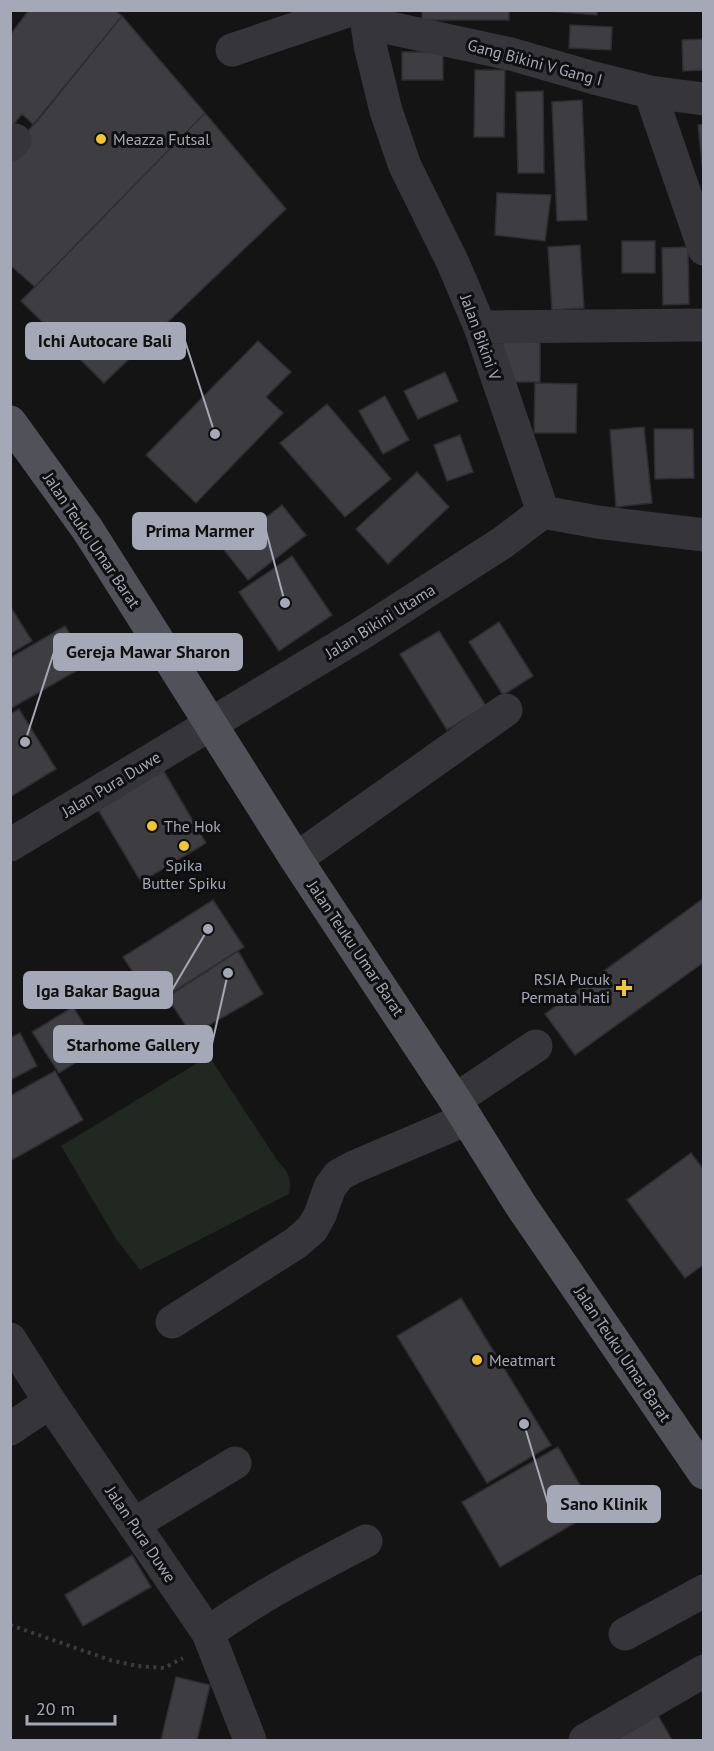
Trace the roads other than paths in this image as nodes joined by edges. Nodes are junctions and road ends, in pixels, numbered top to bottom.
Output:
1 (361, 15) edge
2 (232, 50) dead end
3 (650, 92) junction
4 (704, 99) edge
5 (704, 249) edge
6 (704, 325) edge
7 (480, 327) junction
8 (10, 422) edge
9 (543, 512) junction
10 (704, 512) edge
11 (703, 535) edge
12 (506, 710) dead end
13 (212, 723) junction
14 (10, 845) edge
15 (296, 859) junction
16 (536, 1046) dead end
17 (461, 1109) junction
18 (172, 1322) dead end
19 (10, 1339) edge
20 (50, 1402) junction
21 (10, 1429) edge
22 (235, 1463) dead end
23 (704, 1473) edge
24 (134, 1524) junction
25 (366, 1541) dead end
26 (704, 1592) edge
27 (208, 1633) junction
28 (625, 1634) dead end
29 (704, 1671) edge
30 (250, 1740) edge
31 (585, 1740) edge

1 - 2 street
1 - 3 street, Gang Bikini V Gang I
1 - 7 street, Jalan Bikini V
3 - 4 street, Gang Bikini V Gang I
3 - 5 street
6 - 7 street
7 - 9 street, Jalan Bikini V
8 - 13 main road, Jalan Teuku Umar Barat
9 - 11 street
9 - 13 street, Jalan Bikini Utama
10 - 11 street
12 - 15 street
13 - 14 street, Jalan Pura Duwe
13 - 15 main road, Jalan Teuku Umar Barat
15 - 17 main road, Jalan Teuku Umar Barat
16 - 17 street
17 - 18 street
17 - 23 main road, Jalan Teuku Umar Barat
19 - 20 street, Jalan Pura Duwe
20 - 21 street
20 - 24 street, Jalan Pura Duwe
22 - 24 street
24 - 27 street, Jalan Pura Duwe
25 - 27 street
26 - 28 street
27 - 30 street, Jalan Pura Duwe
29 - 31 street

